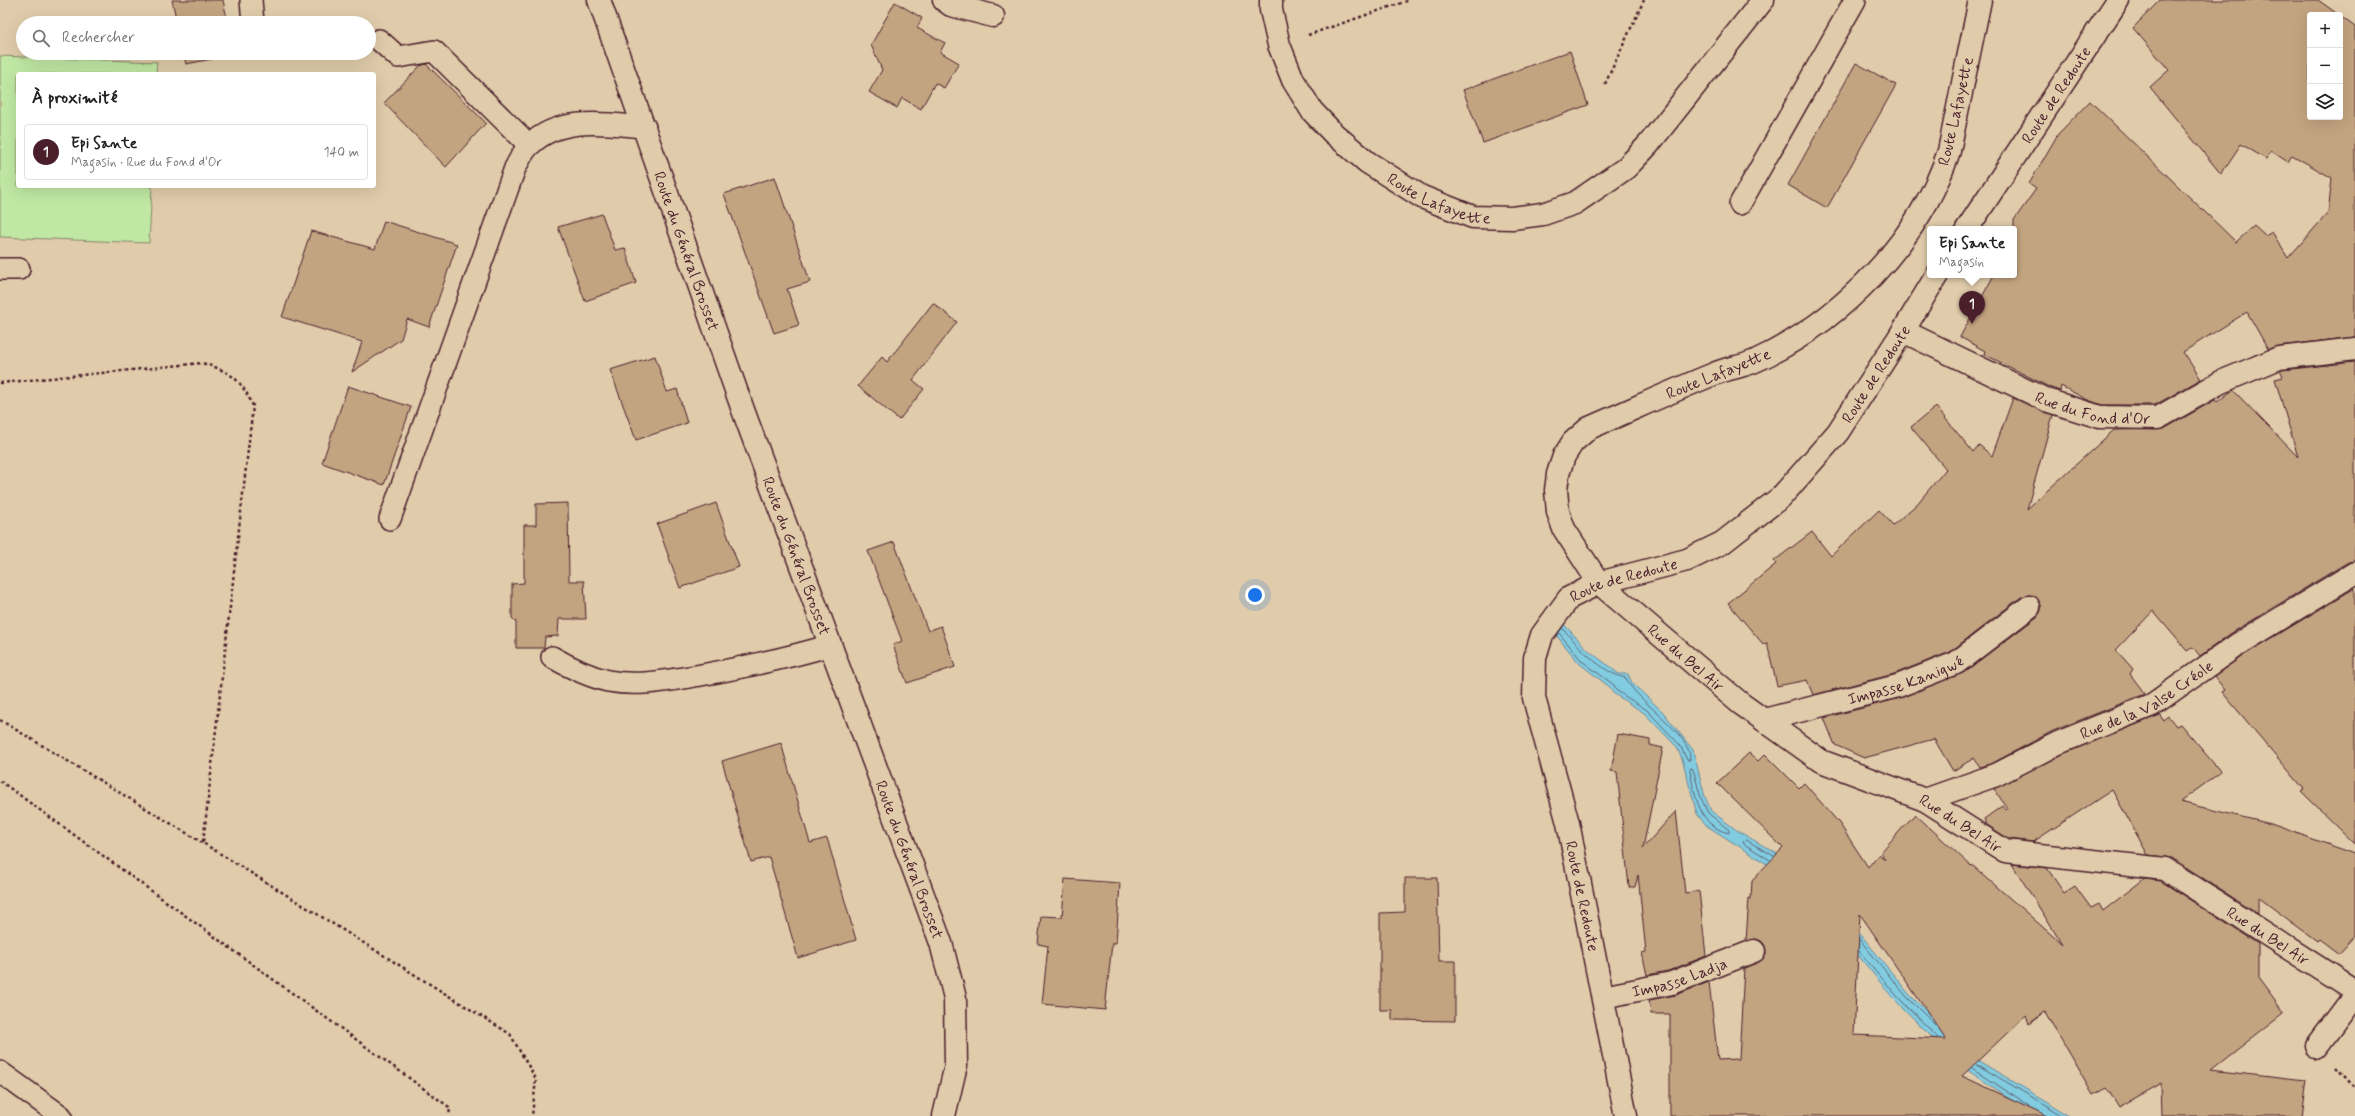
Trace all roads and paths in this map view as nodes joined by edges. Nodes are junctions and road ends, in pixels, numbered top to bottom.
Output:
1 (250, 0) edge
2 (599, 0) edge
3 (944, 0) edge
4 (1271, 0) edge
5 (1410, 0) edge
6 (1644, 0) edge
7 (1763, 0) edge
8 (1855, 0) edge
9 (1980, 0) edge
10 (2118, 0) edge
11 (253, 16) edge
12 (993, 16) dead end
13 (1302, 37) dead end
14 (379, 40) dead end
15 (1606, 84) dead end
16 (645, 127) junction
17 (529, 145) junction
18 (1740, 204) dead end
19 (1969, 226) edge
20 (1935, 278) edge
21 (1903, 331) junction
22 (2355, 349) edge
23 (0, 383) edge
24 (390, 519) dead end
25 (2355, 573) edge
26 (1599, 583) junction
27 (2030, 607) dead end
28 (831, 645) junction
29 (552, 657) dead end
30 (0, 720) edge
31 (1764, 720) junction
32 (0, 781) edge
33 (1925, 800) junction
34 (203, 843) junction
35 (1754, 951) dead end
36 (2355, 991) edge
37 (2355, 995) edge
38 (1603, 997) junction
39 (2317, 1046) dead end
40 (0, 1072) edge
41 (61, 1116) edge
42 (450, 1116) edge
43 (532, 1116) edge
44 (944, 1116) edge
45 (1626, 1116) edge

1 - 11 lane
2 - 16 street, Route du Général Brosset
3 - 12 street
4 - 7 street, Route Lafayette
5 - 13 path
6 - 15 path
8 - 18 lane
9 - 26 street, Route Lafayette
10 - 19 street, Route de Redoute
14 - 17 lane
16 - 17 lane
16 - 28 street, Route du Général Brosset
17 - 24 lane
20 - 21 street, Route de Redoute
21 - 22 street, Rue du Fond d'Or
21 - 26 street, Route de Redoute
23 - 34 path
25 - 33 street, Rue de la Valse Créole
26 - 31 street, Rue du Bel Air
26 - 38 street, Route de Redoute
27 - 31 street, Impasse Kanigwé
28 - 29 lane
28 - 44 street, Route du Général Brosset
30 - 34 path
31 - 33 street, Rue du Bel Air
32 - 42 path
33 - 36 street, Rue du Bel Air
34 - 43 path
35 - 38 street, Impasse Ladja
37 - 39 street
38 - 45 street, Route de Redoute
40 - 41 lane

